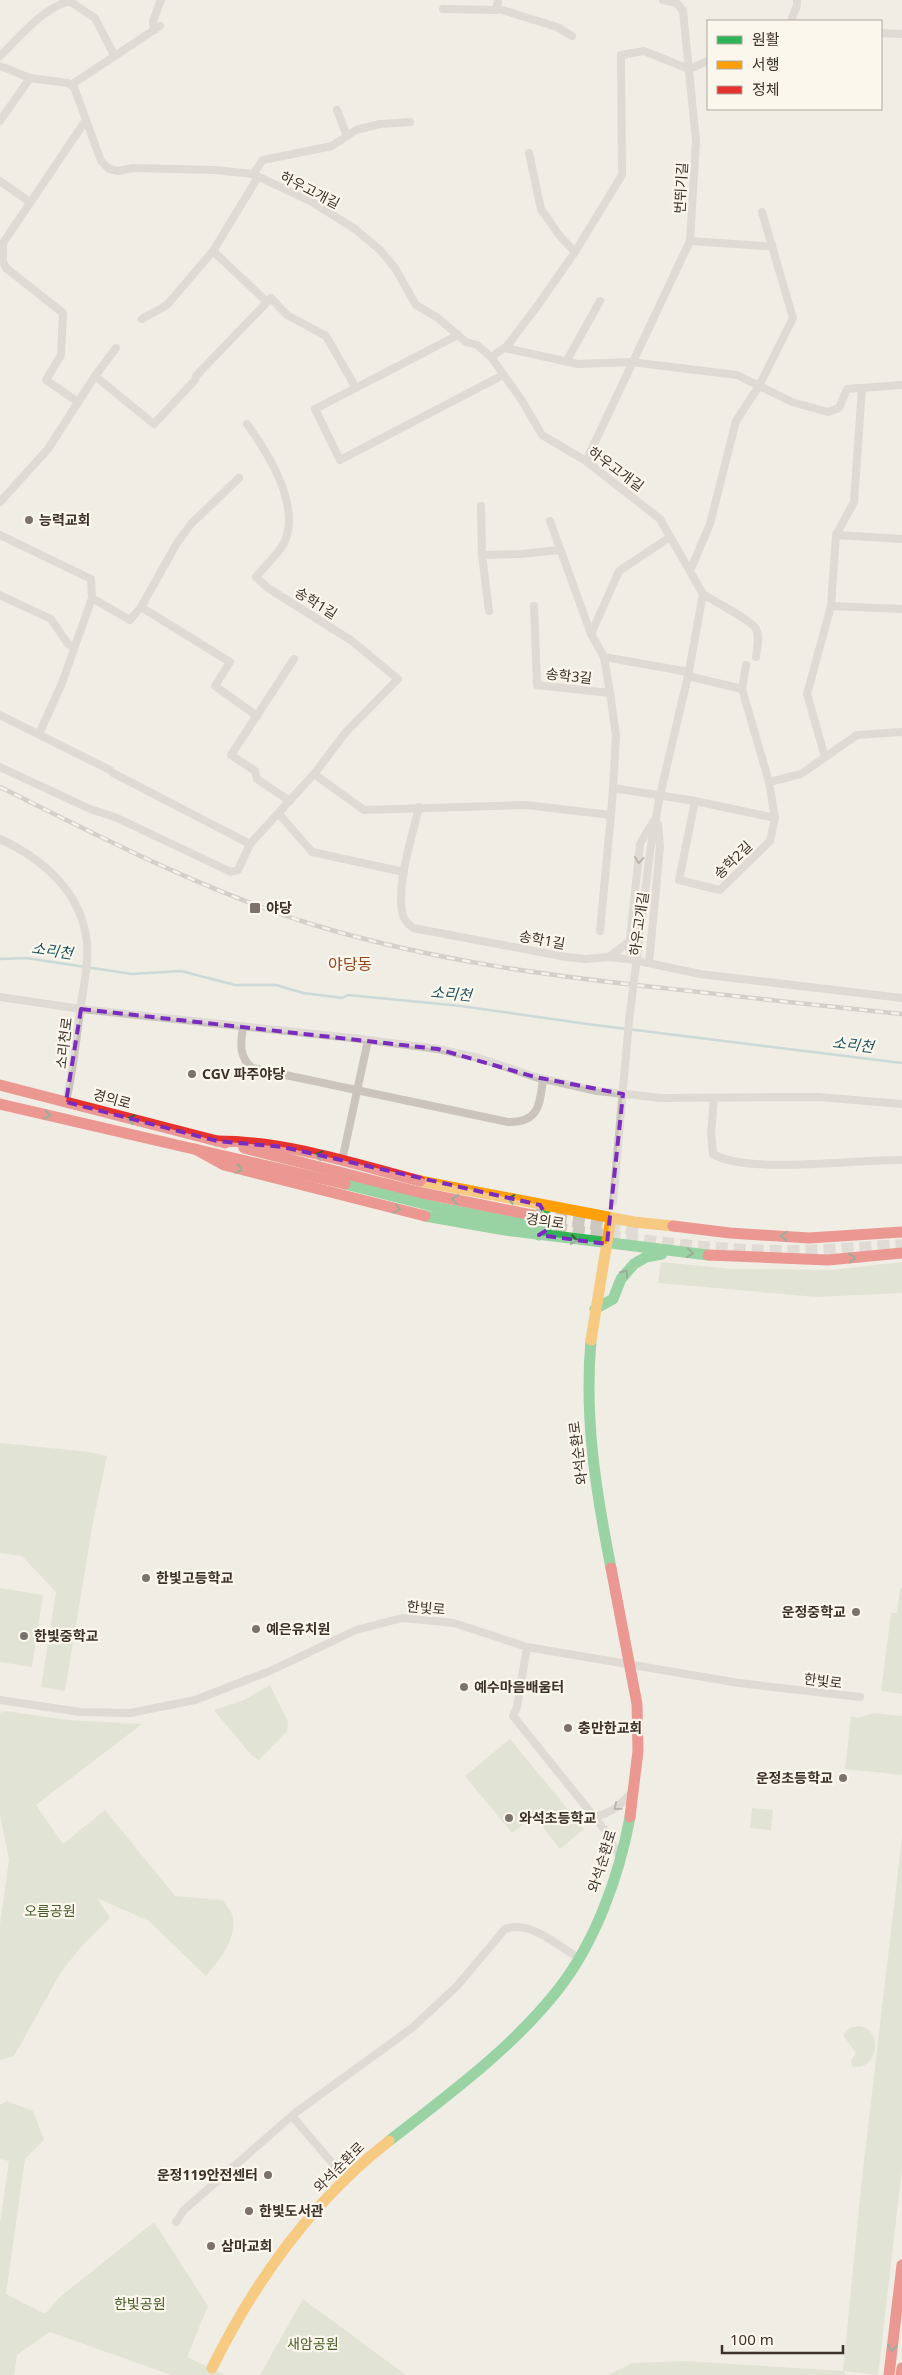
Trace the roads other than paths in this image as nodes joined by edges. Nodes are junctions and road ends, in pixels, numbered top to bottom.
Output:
1 (162, 0) edge
2 (498, 0) edge
3 (663, 0) edge
4 (806, 0) edge
5 (677, 2) edge
6 (797, 2) edge
7 (444, 9) dead end
8 (496, 10) junction
9 (791, 20) edge
10 (882, 33) edge
11 (902, 34) edge
12 (572, 36) dead end
13 (114, 55) junction
14 (0, 56) edge
15 (707, 61) edge
16 (0, 66) edge
17 (689, 69) junction
18 (30, 78) junction
19 (71, 85) junction
20 (337, 110) dead end
21 (86, 120) junction
22 (0, 121) edge
23 (410, 122) dead end
24 (347, 136) junction
25 (529, 153) dead end
26 (256, 175) junction
27 (0, 181) edge
28 (30, 202) junction
29 (762, 212) dead end
30 (690, 241) junction
31 (772, 245) junction
32 (213, 251) junction
33 (576, 252) junction
34 (600, 301) dead end
35 (267, 302) junction
36 (142, 319) dead end
37 (458, 335) junction
38 (116, 348) dead end
39 (505, 348) junction
40 (491, 357) junction
41 (566, 362) junction
42 (631, 362) junction
43 (503, 375) junction
44 (95, 376) junction
45 (902, 385) edge
46 (759, 386) junction
47 (356, 388) junction
48 (862, 388) junction
49 (78, 402) junction
50 (247, 424) dead end
51 (586, 461) junction
52 (238, 478) dead end
53 (0, 502) edge
54 (481, 506) dead end
55 (550, 521) dead end
56 (0, 534) edge
57 (836, 535) junction
58 (670, 537) junction
59 (902, 539) edge
60 (560, 550) junction
61 (482, 555) junction
62 (690, 571) junction
63 (703, 594) junction
64 (0, 595) edge
65 (92, 598) junction
66 (534, 606) dead end
67 (831, 606) junction
68 (141, 607) junction
69 (902, 609) edge
70 (489, 611) dead end
71 (591, 634) junction
72 (74, 647) junction
73 (604, 657) junction
74 (756, 657) dead end
75 (294, 660) dead end
76 (746, 665) dead end
77 (688, 674) junction
78 (742, 689) junction
79 (610, 693) junction
80 (0, 715) edge
81 (257, 716) junction
82 (902, 732) edge
83 (39, 734) junction
84 (825, 757) junction
85 (0, 767) edge
86 (314, 774) junction
87 (769, 782) junction
88 (613, 788) junction
89 (660, 795) junction
90 (290, 801) junction
91 (695, 801) junction
92 (419, 807) junction
93 (279, 814) junction
94 (611, 815) junction
95 (657, 816) junction
96 (775, 818) junction
97 (0, 839) edge
98 (250, 844) junction
99 (404, 872) junction
100 (600, 931) dead end
101 (631, 940) junction
102 (609, 957) junction
103 (634, 960) junction
104 (649, 964) junction
105 (0, 997) edge
106 (902, 998) edge
107 (81, 1009) junction
108 (243, 1026) junction
109 (368, 1040) junction
110 (544, 1079) junction
111 (0, 1085) edge
112 (358, 1091) junction
113 (714, 1098) junction
114 (66, 1102) junction
115 (0, 1104) edge
116 (902, 1104) edge
117 (217, 1141) junction
118 (902, 1160) edge
119 (342, 1161) junction
120 (611, 1218) junction
121 (538, 1220) junction
122 (902, 1232) edge
123 (607, 1244) junction
124 (670, 1251) junction
125 (902, 1253) edge
126 (595, 1309) junction
127 (527, 1647) junction
128 (630, 1665) junction
129 (860, 1698) dead end
130 (0, 1700) edge
131 (635, 1789) junction
132 (594, 1817) junction
133 (621, 1859) junction
134 (578, 1957) junction
135 (292, 2116) junction
136 (342, 2182) junction
137 (176, 2222) dead end
138 (902, 2265) edge
139 (212, 2368) dead end
140 (902, 2368) edge
141 (889, 2375) edge
142 (901, 2375) edge

1 - 13 street
2 - 8 street
3 - 5 street, 번뛰기길
4 - 6 street
5 - 17 street, 번뛰기길
6 - 9 street
7 - 8 street
8 - 12 street
10 - 11 street
13 - 14 street
13 - 19 street
15 - 17 street
16 - 18 street
17 - 30 street, 번뛰기길
17 - 33 street
18 - 19 street
18 - 22 street
19 - 21 street, 하우고개길
20 - 24 street
21 - 26 street, 하우고개길
21 - 28 street
23 - 24 street, 하우고개길
24 - 26 street, 하우고개길
25 - 33 street
26 - 32 street
26 - 37 street, 하우고개길
27 - 28 street
28 - 49 street
29 - 31 street
30 - 31 street
30 - 42 street, 번뛰기길
31 - 46 street
32 - 35 street
32 - 36 street
33 - 39 street
34 - 41 street
35 - 44 street
35 - 47 street
37 - 40 street, 하우고개길
37 - 47 street
38 - 44 street
39 - 40 street
39 - 41 street
40 - 43 street, 하우고개길
41 - 42 street
42 - 46 street
42 - 51 street, 번뛰기길
43 - 47 street
43 - 51 street, 하우고개길
44 - 49 street
45 - 48 street
46 - 48 street
46 - 62 street
48 - 57 street
49 - 53 street
50 - 86 street, 송학1길
51 - 58 street, 하우고개길
52 - 68 street
54 - 61 street
55 - 60 street, 송학3길
56 - 65 street
57 - 59 street
57 - 67 street
58 - 62 street, 하우고개길
58 - 71 street
60 - 61 street
60 - 71 street, 송학3길
61 - 70 street
62 - 63 street, 하우고개길
63 - 74 street, 하우고개길
63 - 77 street, 하우고개길
64 - 72 street
65 - 68 street
65 - 72 street
66 - 79 street, 송학3길
67 - 69 street
67 - 84 street
68 - 81 street
71 - 73 street, 송학3길
72 - 83 street
73 - 77 street, 송학3길
73 - 79 street, 송학3길
75 - 81 street
76 - 78 street
77 - 78 street
77 - 89 street, 하우고개길
78 - 87 street, 송학2길
79 - 88 street
80 - 83 street
81 - 90 street
82 - 84 street
83 - 98 street
84 - 87 street
85 - 98 street, 송학1길
86 - 90 street, 송학1길
86 - 92 street
87 - 96 street, 송학2길
88 - 89 street
88 - 94 street
89 - 91 street
89 - 95 street, 하우고개길
90 - 93 street, 송학1길
91 - 96 street
91 - 96 street, 송학2길
92 - 94 street
92 - 99 street, 송학1길
93 - 98 street, 송학1길
93 - 99 street
94 - 100 street
95 -> 101 street, 하우고개길
95 - 104 street, 하우고개길
95 - 120 street, 하우고개길, bridge
97 - 107 street, 소리천로
99 - 102 street, 송학1길
101 - 102 street
101 - 103 street, 하우고개길
102 - 103 street, 송학1길
103 - 104 street, 하우고개길
104 - 106 street
105 - 107 street
107 - 108 street
107 - 114 street, 소리천로
108 - 109 street
108 - 112 street
109 - 110 street
109 - 112 street
110 - 112 street
110 - 113 street
111 - 114 main road, 경의로
112 - 119 street
113 - 116 street
113 - 118 street
117 -> 114 main road, 경의로
115 -> 121 main road, 경의로
119 -> 117 main road, 경의로
121 -> 117 main road, 경의로
121 -> 119 main road, 경의로
120 - 121 main road, 경의로
122 -> 120 main road, 경의로
120 - 123 main road, 와석순환로
121 -> 123 main road, 경의로
123 - 124 main road, 경의로
123 - 126 main road, 와석순환로
124 -> 125 main road, 경의로
126 -> 124 main road
126 - 128 main road, 와석순환로
127 - 128 street, 한빛로
127 - 130 street, 한빛로
127 - 132 street
128 - 129 street, 한빛로
128 - 131 main road, 와석순환로
131 -> 132 street
131 - 133 main road, 와석순환로
132 - 133 street
133 - 134 main road, 와석순환로
134 - 135 street
134 - 136 main road, 와석순환로
135 - 136 street
135 - 137 street
136 - 139 main road, 와석순환로
138 -> 141 main road
140 - 142 main road

